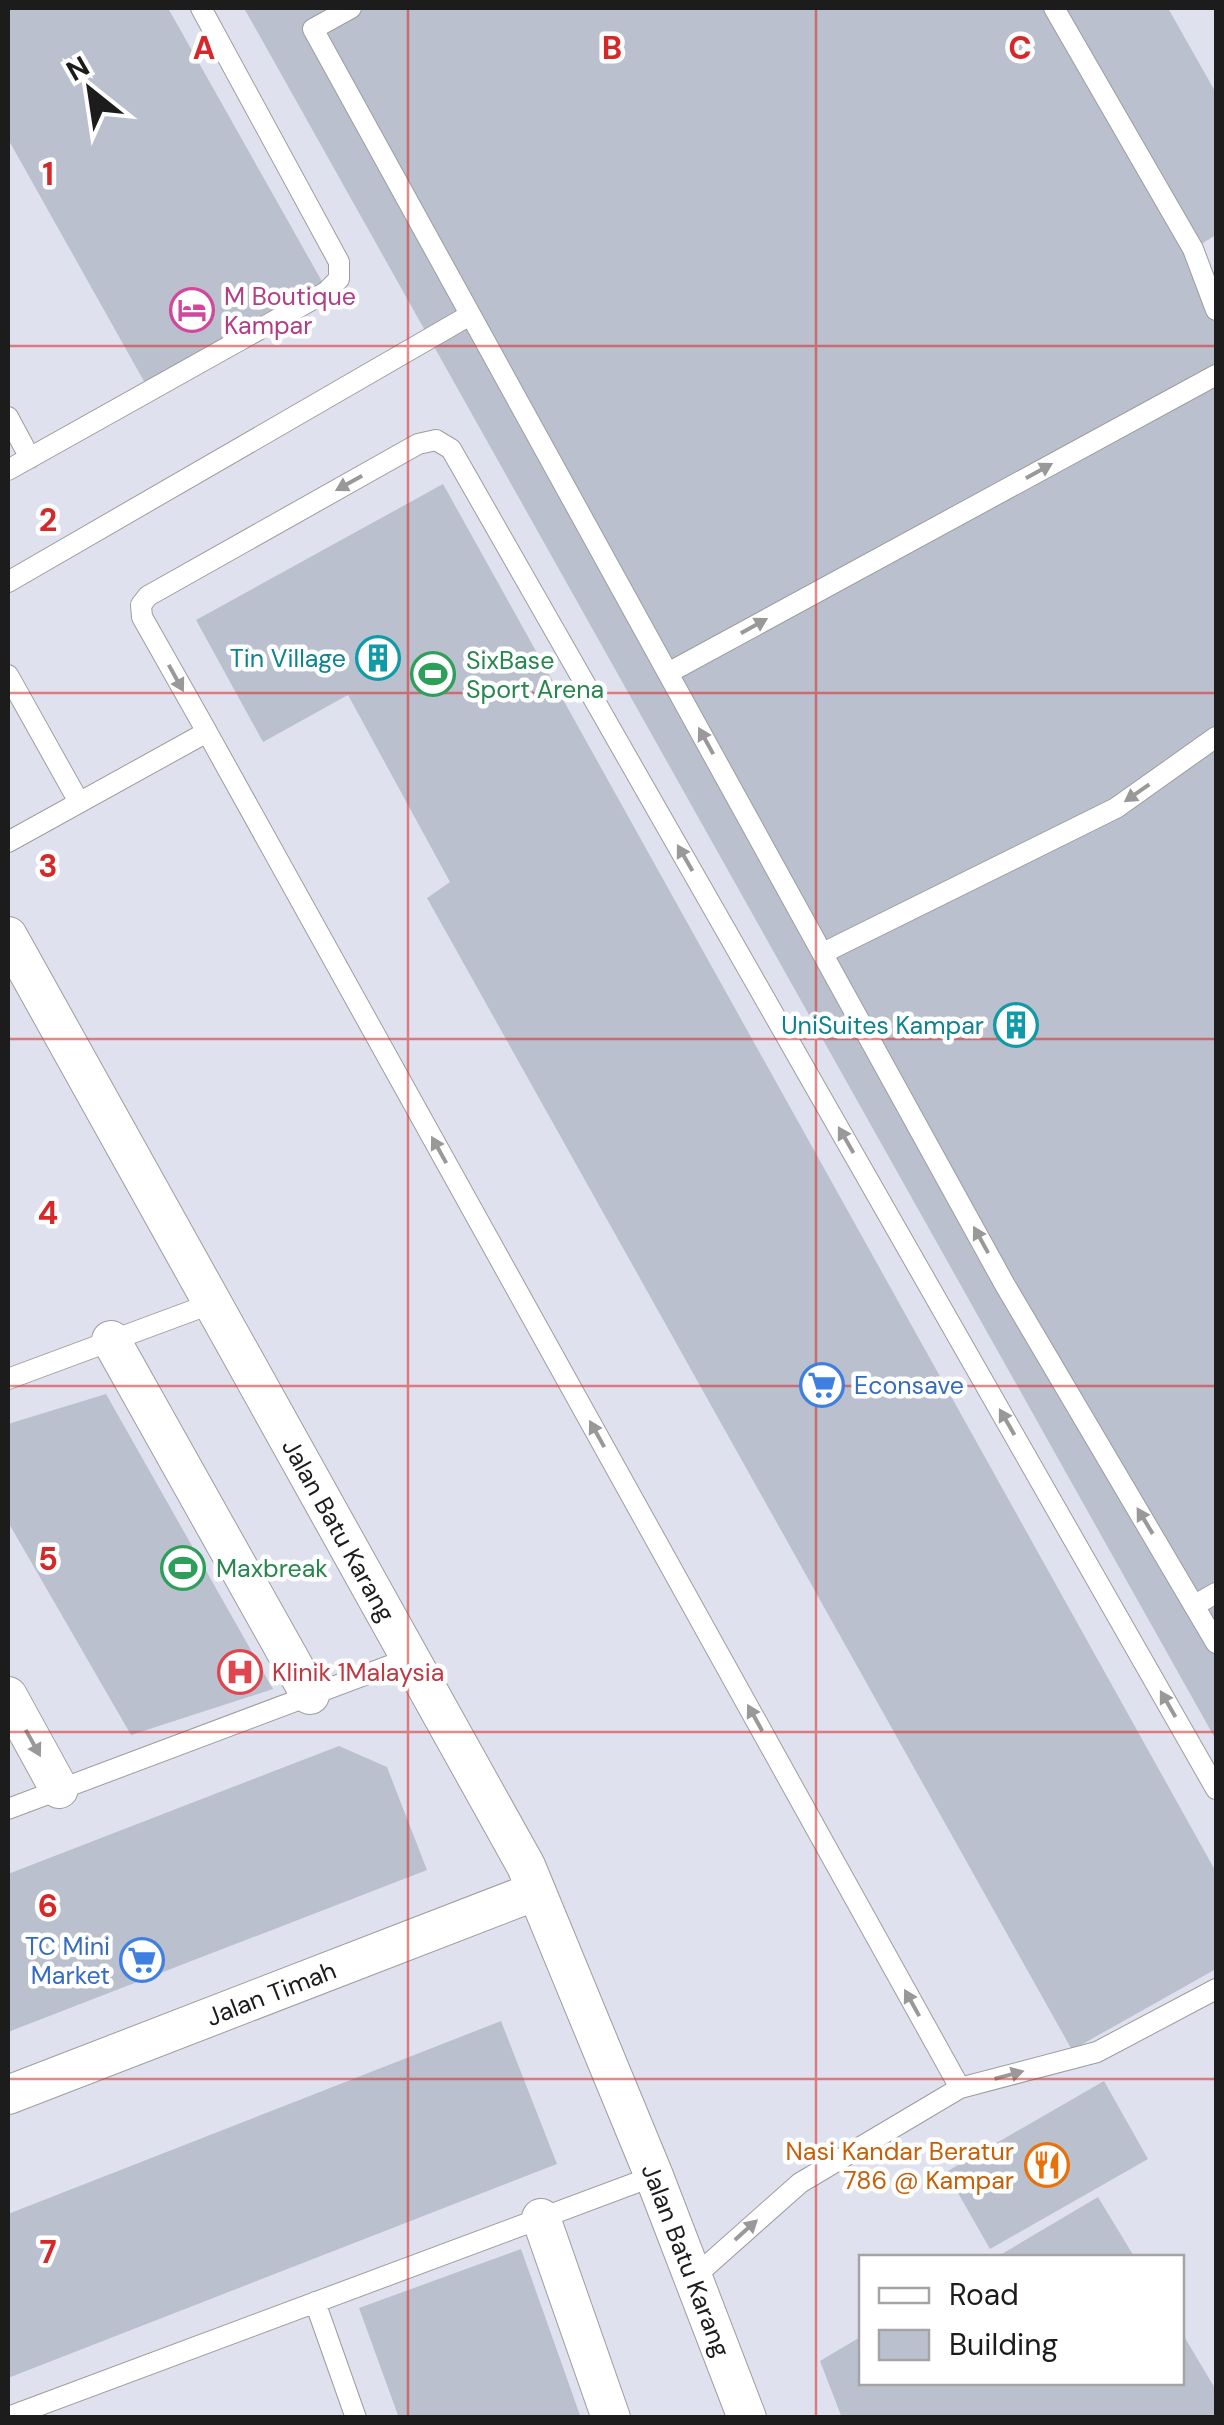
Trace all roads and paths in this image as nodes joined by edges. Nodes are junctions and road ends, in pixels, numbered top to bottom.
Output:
1 (201, 8) edge
2 (352, 8) edge
3 (1054, 8) edge
4 (1216, 310) edge
5 (470, 315) junction
6 (1216, 375) edge
7 (8, 418) edge
8 (30, 458) junction
9 (8, 470) edge
10 (8, 582) edge
11 (668, 673) junction
12 (8, 675) edge
13 (206, 732) junction
14 (1216, 736) edge
15 (79, 802) junction
16 (8, 842) edge
17 (8, 936) edge
18 (824, 952) junction
19 (212, 1302) junction
20 (111, 1340) junction
21 (8, 1379) edge
22 (1216, 1593) edge
23 (1195, 1605) junction
24 (1216, 1642) edge
25 (410, 1658) junction
26 (8, 1696) edge
27 (310, 1696) junction
28 (59, 1789) junction
29 (1216, 1789) edge
30 (8, 1809) edge
31 (536, 1891) junction
32 (1216, 1989) edge
33 (960, 2088) junction
34 (8, 2095) edge
35 (654, 2176) junction
36 (541, 2218) junction
37 (693, 2278) junction
38 (314, 2302) junction
39 (8, 2417) edge
40 (356, 2418) edge
41 (611, 2418) edge
42 (747, 2418) edge

1 - 8 lane
2 - 5 lane
3 - 4 lane
5 - 10 lane
5 - 11 lane
11 -> 6 lane
7 - 8 lane
8 - 9 lane
18 -> 11 lane
12 - 15 lane
13 - 15 lane
29 -> 13 lane
33 -> 13 lane
14 -> 18 lane
15 - 16 lane
17 - 19 street, Jalan Batu Karang
23 -> 18 lane
19 - 20 lane
19 - 25 street, Jalan Batu Karang
20 - 21 lane
20 - 27 street
22 - 23 lane
23 - 24 lane
25 - 27 lane
25 - 31 street, Jalan Batu Karang
26 -> 28 street
27 - 28 lane
28 - 30 lane
31 - 34 street, Jalan Timah
31 - 35 street, Jalan Batu Karang
33 -> 32 lane
37 -> 33 lane
35 - 36 lane
35 - 37 street, Jalan Batu Karang
36 - 38 lane
36 - 41 street
37 - 42 street, Jalan Batu Karang
38 - 39 lane
38 - 40 lane

